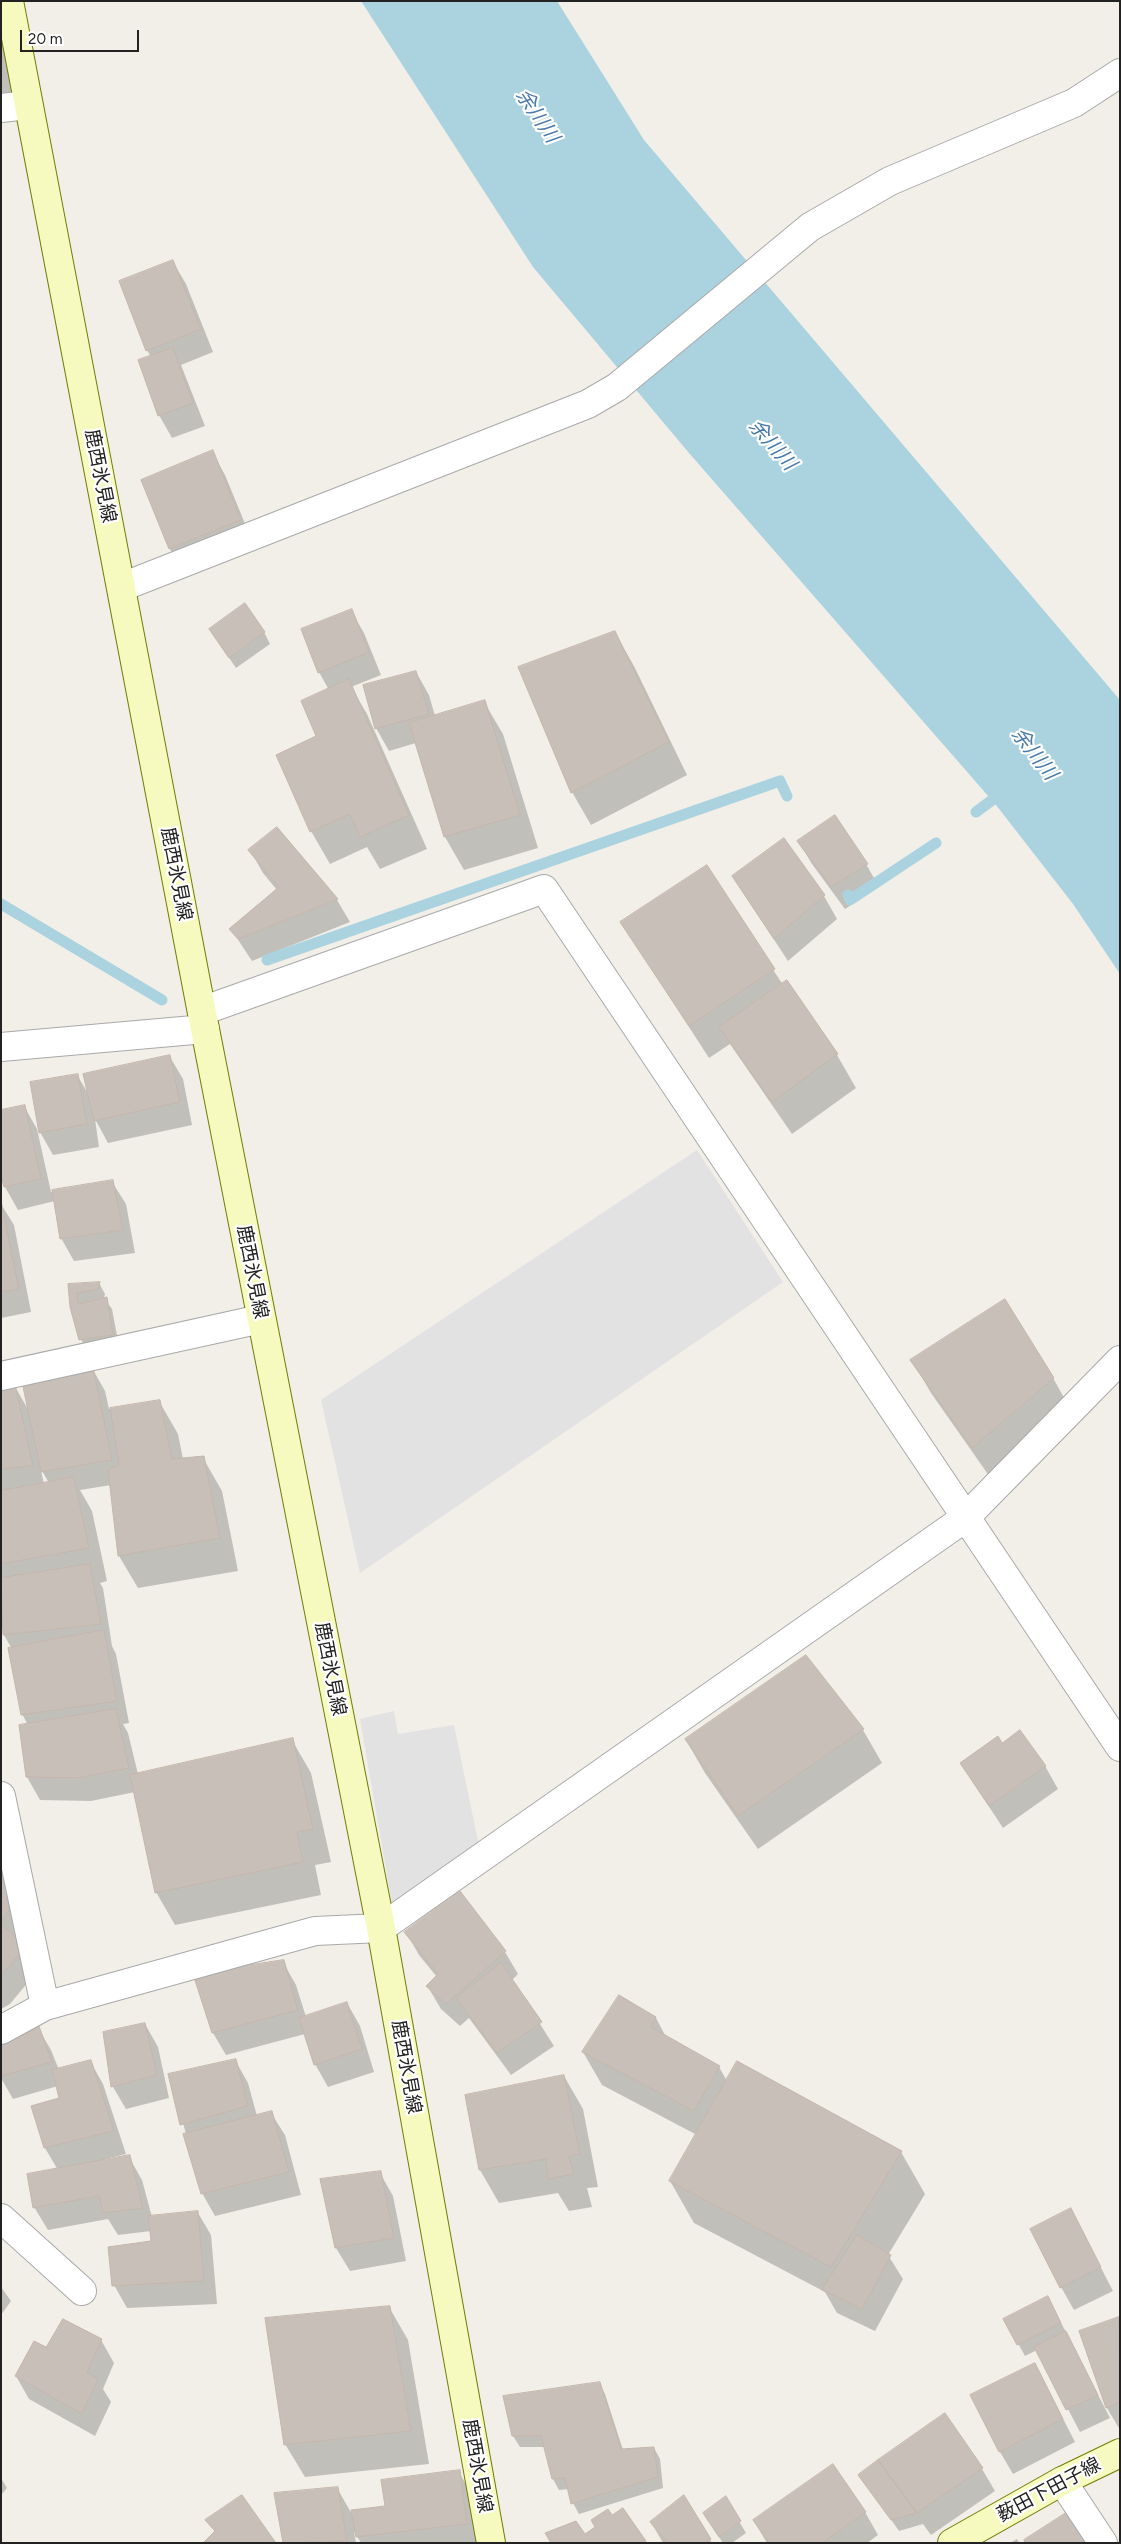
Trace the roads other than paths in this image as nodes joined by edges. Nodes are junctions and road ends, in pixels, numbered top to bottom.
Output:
1 (9, 1) edge
2 (1120, 73) edge
3 (28, 105) junction
4 (1, 108) edge
5 (122, 587) junction
6 (203, 1020) junction
7 (1, 1047) edge
8 (261, 1319) junction
9 (1120, 1360) edge
10 (1, 1376) edge
11 (965, 1518) junction
12 (1120, 1747) edge
13 (1, 1796) edge
14 (381, 1928) junction
15 (46, 2006) junction
16 (1, 2030) edge
17 (5, 2230) edge
18 (82, 2291) dead end
19 (1120, 2453) edge
20 (1062, 2481) junction
21 (491, 2543) edge
22 (952, 2543) edge
23 (1103, 2543) edge

1 - 3 main road, 鹿西氷見線
2 - 5 street
3 - 4 street
3 - 5 main road, 鹿西氷見線
5 - 6 main road, 鹿西氷見線
6 - 7 street
6 - 8 main road, 鹿西氷見線
6 - 11 street
8 - 10 street
8 - 14 main road, 鹿西氷見線
9 - 11 street
11 - 12 street
11 - 14 street
13 - 15 street
14 - 15 street
14 - 21 main road, 鹿西氷見線
15 - 16 street
17 - 18 street
19 - 20 main road, 薮田下田子線
20 - 22 main road, 薮田下田子線
20 - 23 street

